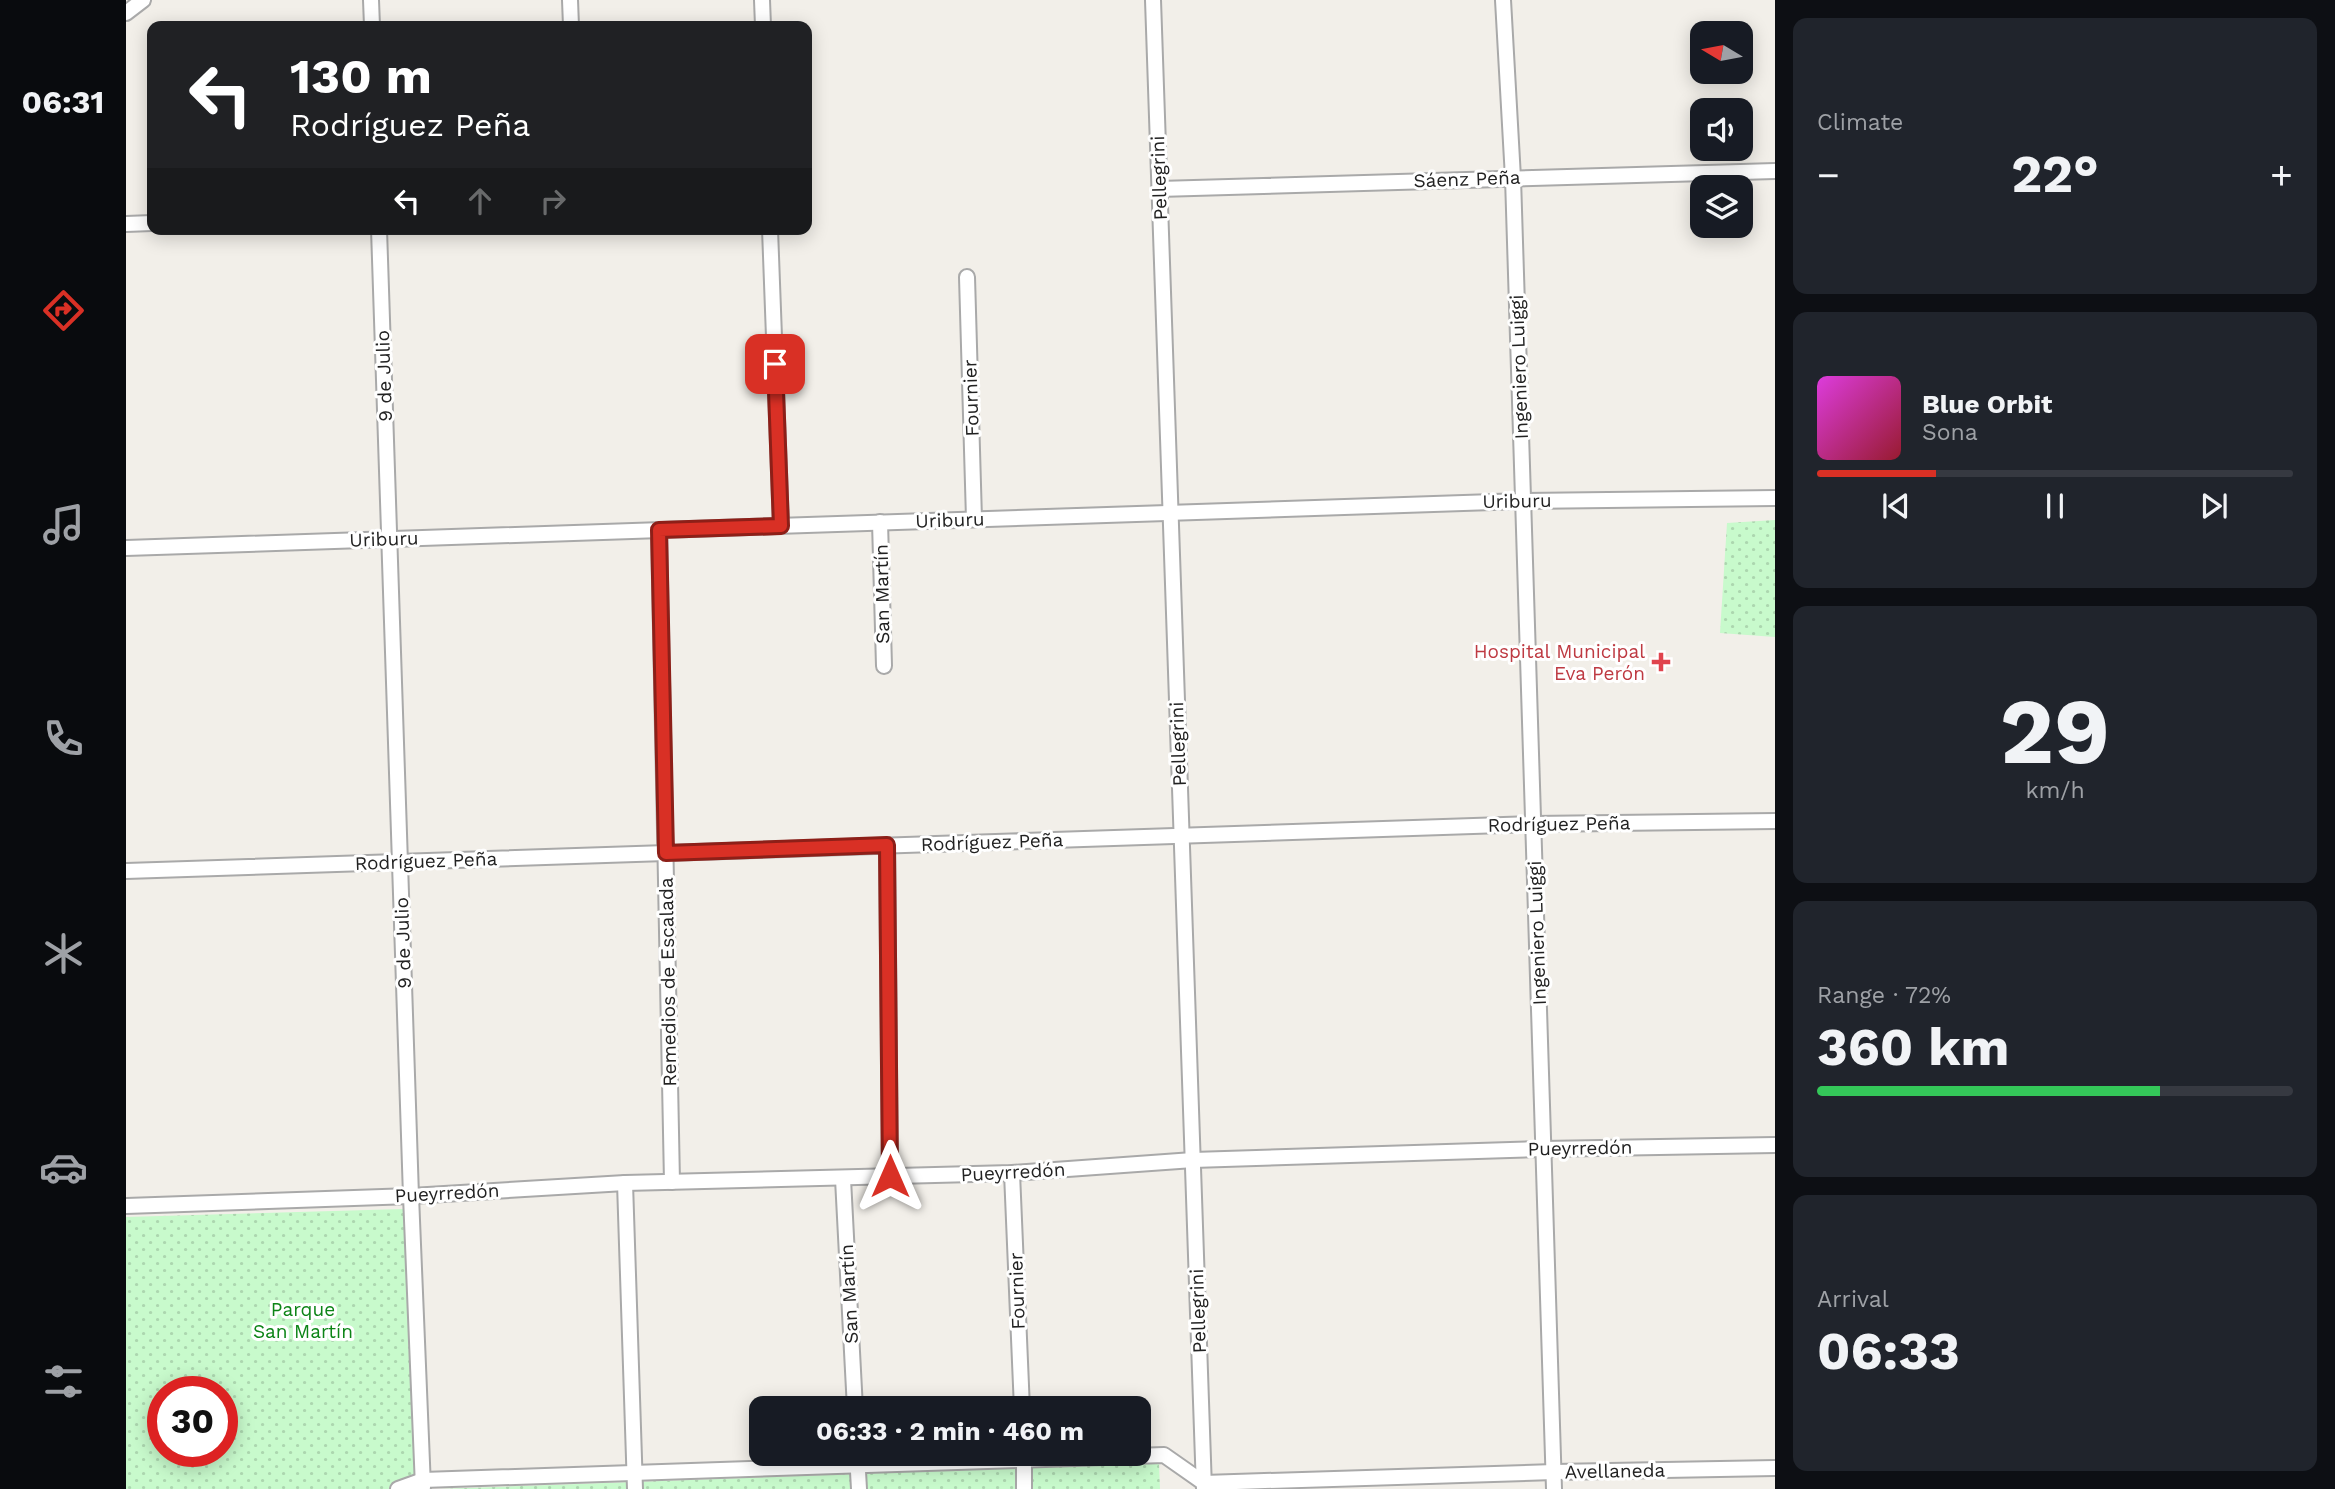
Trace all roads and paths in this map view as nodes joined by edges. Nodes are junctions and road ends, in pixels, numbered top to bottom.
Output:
1 (143, 0) edge
2 (371, 0) edge
3 (570, 0) edge
4 (762, 0) edge
5 (1153, 0) edge
6 (1503, 0) edge
7 (126, 13) edge
8 (372, 21) edge
9 (571, 21) edge
10 (763, 21) edge
11 (1775, 171) edge
12 (1513, 178) junction
13 (1159, 189) junction
14 (147, 223) edge
15 (126, 224) edge
16 (379, 235) edge
17 (770, 235) edge
18 (967, 276) dead end
19 (1775, 498) edge
20 (1523, 501) junction
21 (1171, 513) junction
22 (974, 519) junction
23 (880, 522) junction
24 (781, 526) junction
25 (659, 530) junction
26 (389, 539) junction
27 (126, 548) edge
28 (884, 666) dead end
29 (1775, 821) edge
30 (1534, 824) junction
31 (1181, 836) junction
32 (887, 845) junction
33 (666, 853) junction
34 (401, 862) junction
35 (126, 871) edge
36 (1775, 1145) edge
37 (1544, 1149) junction
38 (1193, 1160) junction
39 (1012, 1173) junction
40 (890, 1176) junction
41 (843, 1179) junction
42 (672, 1182) junction
43 (625, 1183) junction
44 (411, 1196) junction
45 (126, 1206) edge
46 (854, 1396) edge
47 (1021, 1396) edge
48 (1151, 1455) edge
49 (749, 1466) edge
50 (857, 1466) edge
51 (1024, 1466) edge
52 (1775, 1468) edge
53 (1553, 1472) junction
54 (635, 1473) junction
55 (423, 1484) edge
56 (1202, 1487) edge
57 (398, 1489) edge
58 (635, 1489) edge
59 (859, 1489) edge
60 (1024, 1489) edge
61 (1554, 1489) edge

1 - 7 street
2 - 8 street
3 - 9 street
4 - 10 street
5 - 13 street, Pellegrini
6 - 12 street, Ingeniero Luiggi
11 - 12 street, Sáenz Peña
12 - 13 street, Sáenz Peña
12 - 20 street, Ingeniero Luiggi
13 - 21 street, Pellegrini
14 - 15 street
16 - 26 street, 9 de Julio
17 - 24 street
18 - 22 street, Fournier
19 - 20 street, Uriburu
20 - 21 street, Uriburu
20 - 30 street, Ingeniero Luiggi
21 - 22 street, Uriburu
21 - 31 street, Pellegrini
22 - 23 street, Uriburu
23 - 24 street, Uriburu
23 - 28 street, San Martín
24 - 25 street, Uriburu
25 - 26 street, Uriburu
25 - 33 street, Remedios de Escalada
26 - 27 street, Uriburu
26 - 34 street, 9 de Julio
29 - 30 street, Rodríguez Peña
30 - 31 street, Rodríguez Peña
30 - 37 street, Ingeniero Luiggi
31 - 32 street, Rodríguez Peña
31 - 38 street, Pellegrini
32 - 33 street, Rodríguez Peña
32 - 40 street
33 - 34 street, Rodríguez Peña
33 - 42 street, Remedios de Escalada
34 - 35 street, Rodríguez Peña
34 - 44 street, 9 de Julio
36 - 37 street, Pueyrredón
37 - 38 street, Pueyrredón
37 - 53 street, Ingeniero Luiggi
38 - 39 street, Pueyrredón
38 - 56 street, Pellegrini
39 - 40 street, Pueyrredón
39 - 47 street, Fournier
40 - 41 street, Pueyrredón
41 - 42 street, Pueyrredón
41 - 46 street, San Martín
42 - 43 street, Pueyrredón
43 - 44 street, Pueyrredón
43 - 54 street
44 - 45 street, Pueyrredón
44 - 55 street, 9 de Julio
48 - 56 street
49 - 54 street
50 - 59 street
51 - 60 street
52 - 53 street, Avellaneda
53 - 56 street, Avellaneda
53 - 61 street, Ingeniero Luiggi
54 - 55 street
54 - 58 street
55 - 57 street

